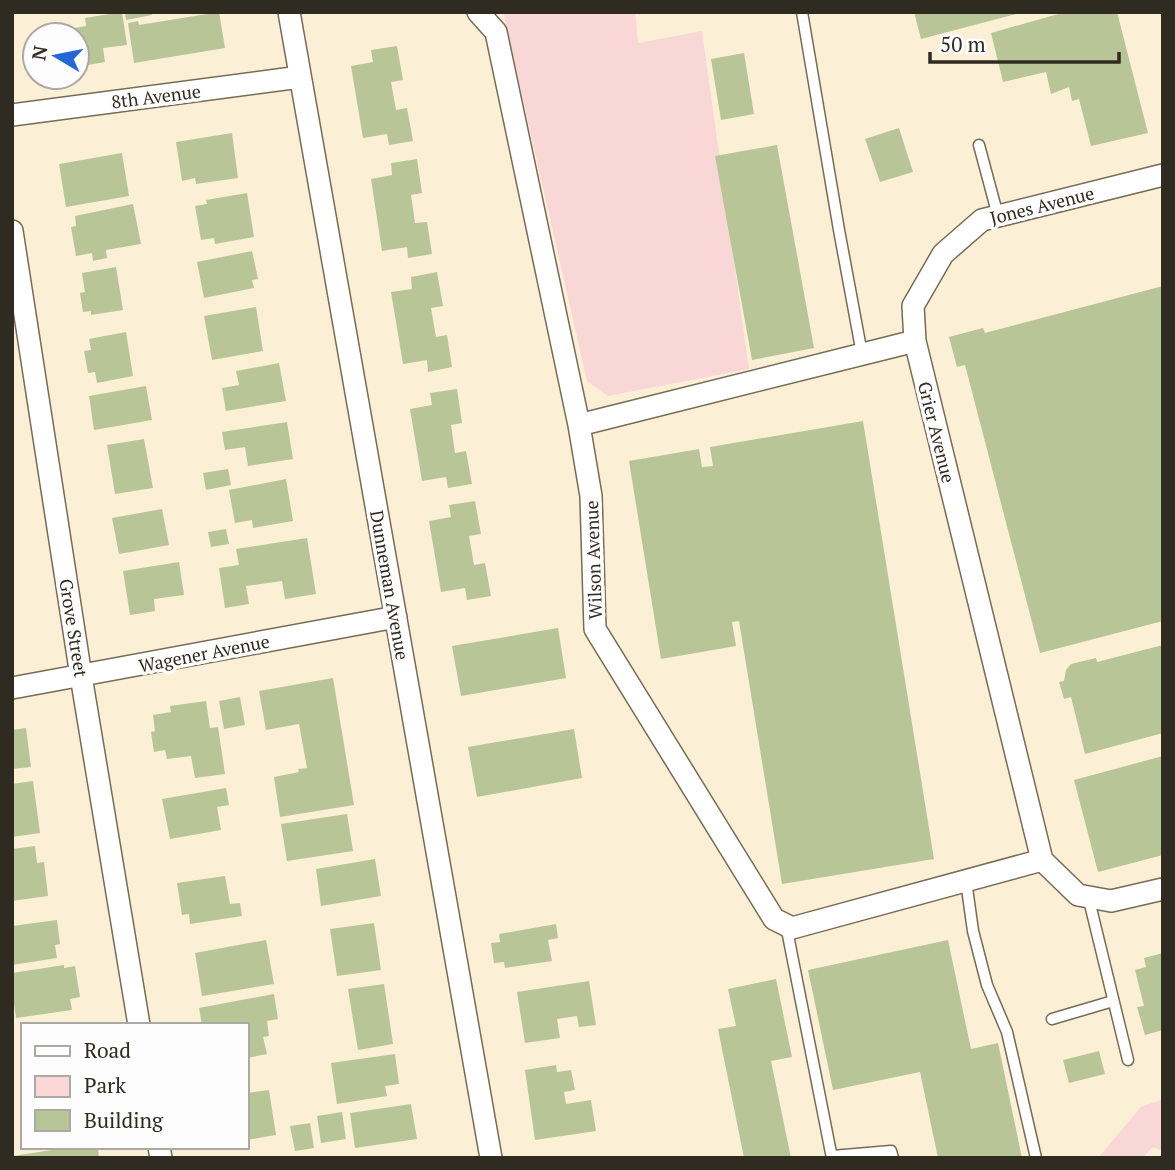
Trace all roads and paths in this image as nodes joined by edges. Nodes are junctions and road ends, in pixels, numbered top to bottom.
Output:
1 (289, 12) edge
2 (478, 12) edge
3 (802, 12) edge
4 (300, 77) junction
5 (12, 115) edge
6 (979, 145) dead end
7 (1163, 176) edge
8 (998, 216) junction
9 (12, 231) edge
10 (915, 341) junction
11 (862, 355) junction
12 (579, 425) junction
13 (396, 617) junction
14 (81, 676) junction
15 (12, 688) edge
16 (1042, 860) junction
17 (965, 881) junction
18 (1163, 889) edge
19 (1088, 897) junction
20 (786, 925) junction
21 (1113, 1001) junction
22 (1052, 1018) dead end
23 (139, 1023) edge
24 (1128, 1060) dead end
25 (832, 1157) edge
26 (491, 1158) edge
27 (893, 1158) edge
28 (1036, 1158) edge

1 - 4 street, Dunneman Avenue
2 - 12 street, Wilson Avenue
3 - 11 lane
4 - 5 street, 8th Avenue
4 - 13 street, Dunneman Avenue
6 - 8 lane
7 - 8 street, Jones Avenue
8 - 10 street, Jones Avenue
9 - 14 street, Grove Street
10 - 11 street
10 - 16 street, Grier Avenue
11 - 12 street
12 - 20 street, Wilson Avenue
13 - 14 street, Wagener Avenue
13 - 26 street, Dunneman Avenue
14 - 15 street, Wagener Avenue
14 - 23 street, Grove Street
16 - 17 street
16 - 19 street
17 - 20 street
17 - 28 lane
18 - 19 street
19 - 21 lane
20 - 25 lane
21 - 22 lane
21 - 24 lane
25 - 27 lane

